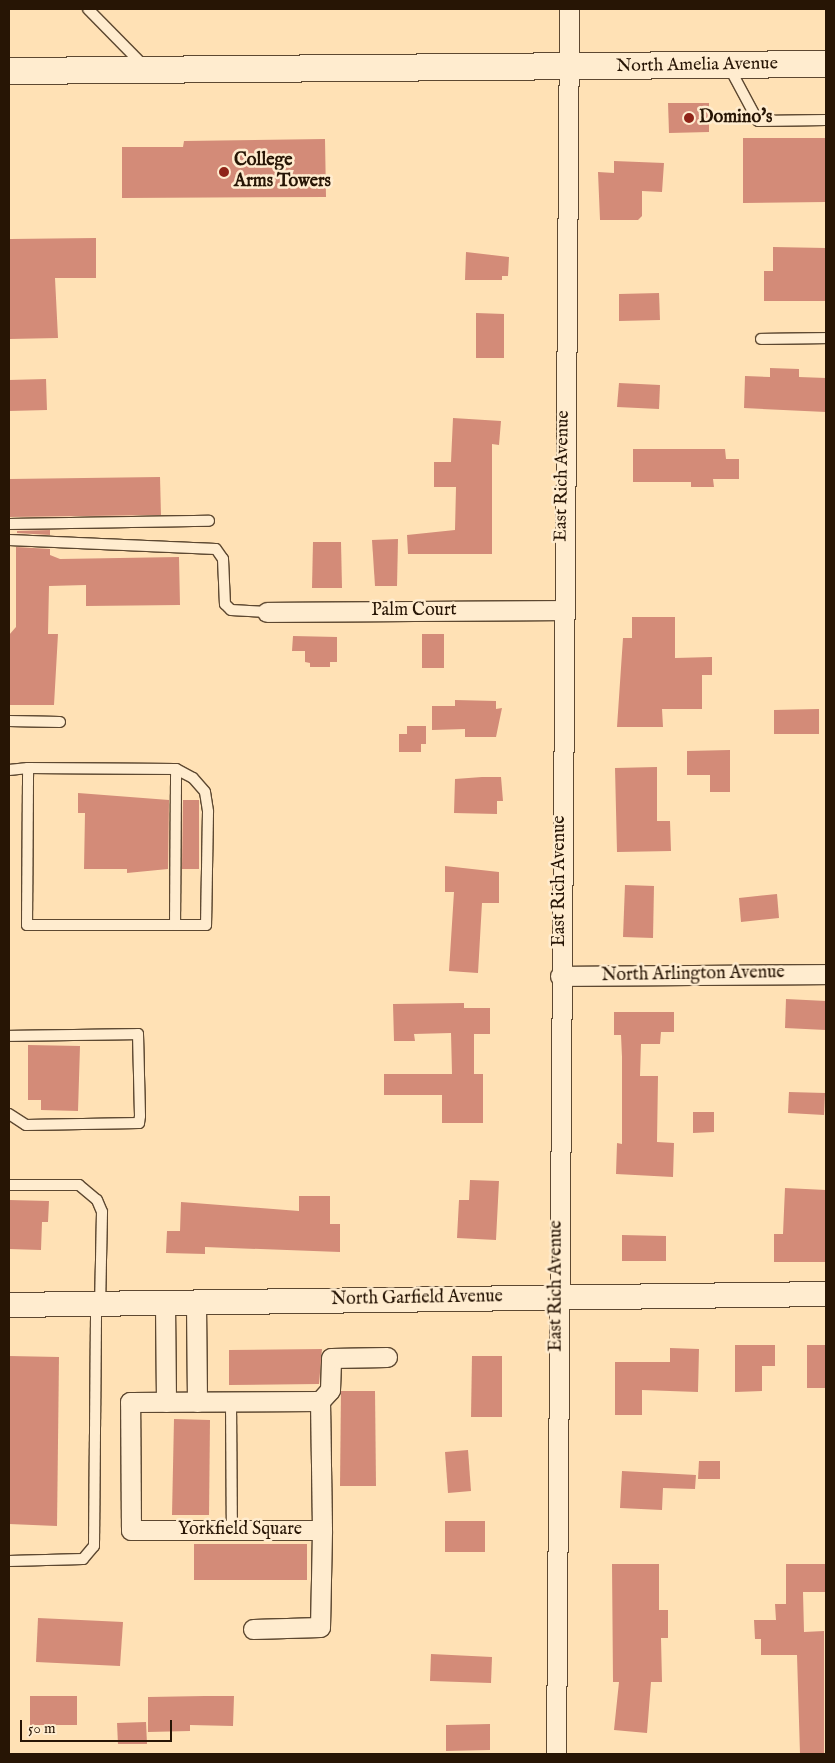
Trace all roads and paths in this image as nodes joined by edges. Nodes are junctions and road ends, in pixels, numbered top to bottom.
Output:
1 (88, 9) edge
2 (569, 9) edge
3 (826, 64) edge
4 (728, 66) junction
5 (568, 69) junction
6 (149, 70) junction
7 (9, 71) edge
8 (826, 120) edge
9 (826, 338) edge
10 (761, 339) dead end
11 (209, 521) dead end
12 (9, 524) edge
13 (9, 540) edge
14 (562, 610) junction
15 (267, 612) joint
16 (9, 721) edge
17 (60, 722) dead end
18 (28, 768) junction
19 (176, 769) junction
20 (9, 770) edge
21 (175, 925) junction
22 (826, 974) edge
23 (560, 976) junction
24 (9, 1036) edge
25 (9, 1114) edge
26 (9, 1184) edge
27 (826, 1294) edge
28 (557, 1296) junction
29 (165, 1304) junction
30 (196, 1304) junction
31 (98, 1305) junction
32 (9, 1306) edge
33 (387, 1357) dead end
34 (320, 1401) junction
35 (166, 1402) junction
36 (197, 1402) junction
37 (231, 1402) junction
38 (322, 1530) junction
39 (232, 1531) junction
40 (9, 1561) edge
41 (253, 1629) dead end
42 (556, 1754) edge

1 - 6 lane
2 - 5 street, East Rich Avenue
3 - 4 main road, North Amelia Avenue
4 - 5 main road, North Amelia Avenue
4 - 8 lane
5 - 6 main road, North Amelia Avenue
5 - 14 street, East Rich Avenue
6 - 7 main road, North Amelia Avenue
9 - 10 lane
11 - 12 lane
13 - 15 lane
14 - 15 street, Palm Court
14 - 23 street, East Rich Avenue
16 - 17 lane
18 - 19 lane
18 - 20 lane
18 - 21 lane
19 - 21 lane
19 - 21 lane
22 - 23 street, North Arlington Avenue
23 - 28 street, East Rich Avenue
24 - 25 lane
26 - 31 lane
27 - 28 street, North Garfield Avenue
28 - 30 street, North Garfield Avenue
28 - 42 street, East Rich Avenue
29 - 30 street, North Garfield Avenue
29 - 31 street, North Garfield Avenue
29 - 35 street
30 - 36 street
31 - 32 street, North Garfield Avenue
31 - 40 lane
33 - 34 street
34 - 37 street, Yorkfield Square
34 - 38 street, Yorkfield Square
35 - 36 street, Yorkfield Square
35 - 39 street, Yorkfield Square
36 - 37 street, Yorkfield Square
37 - 39 lane
38 - 39 street, Yorkfield Square
38 - 41 street

